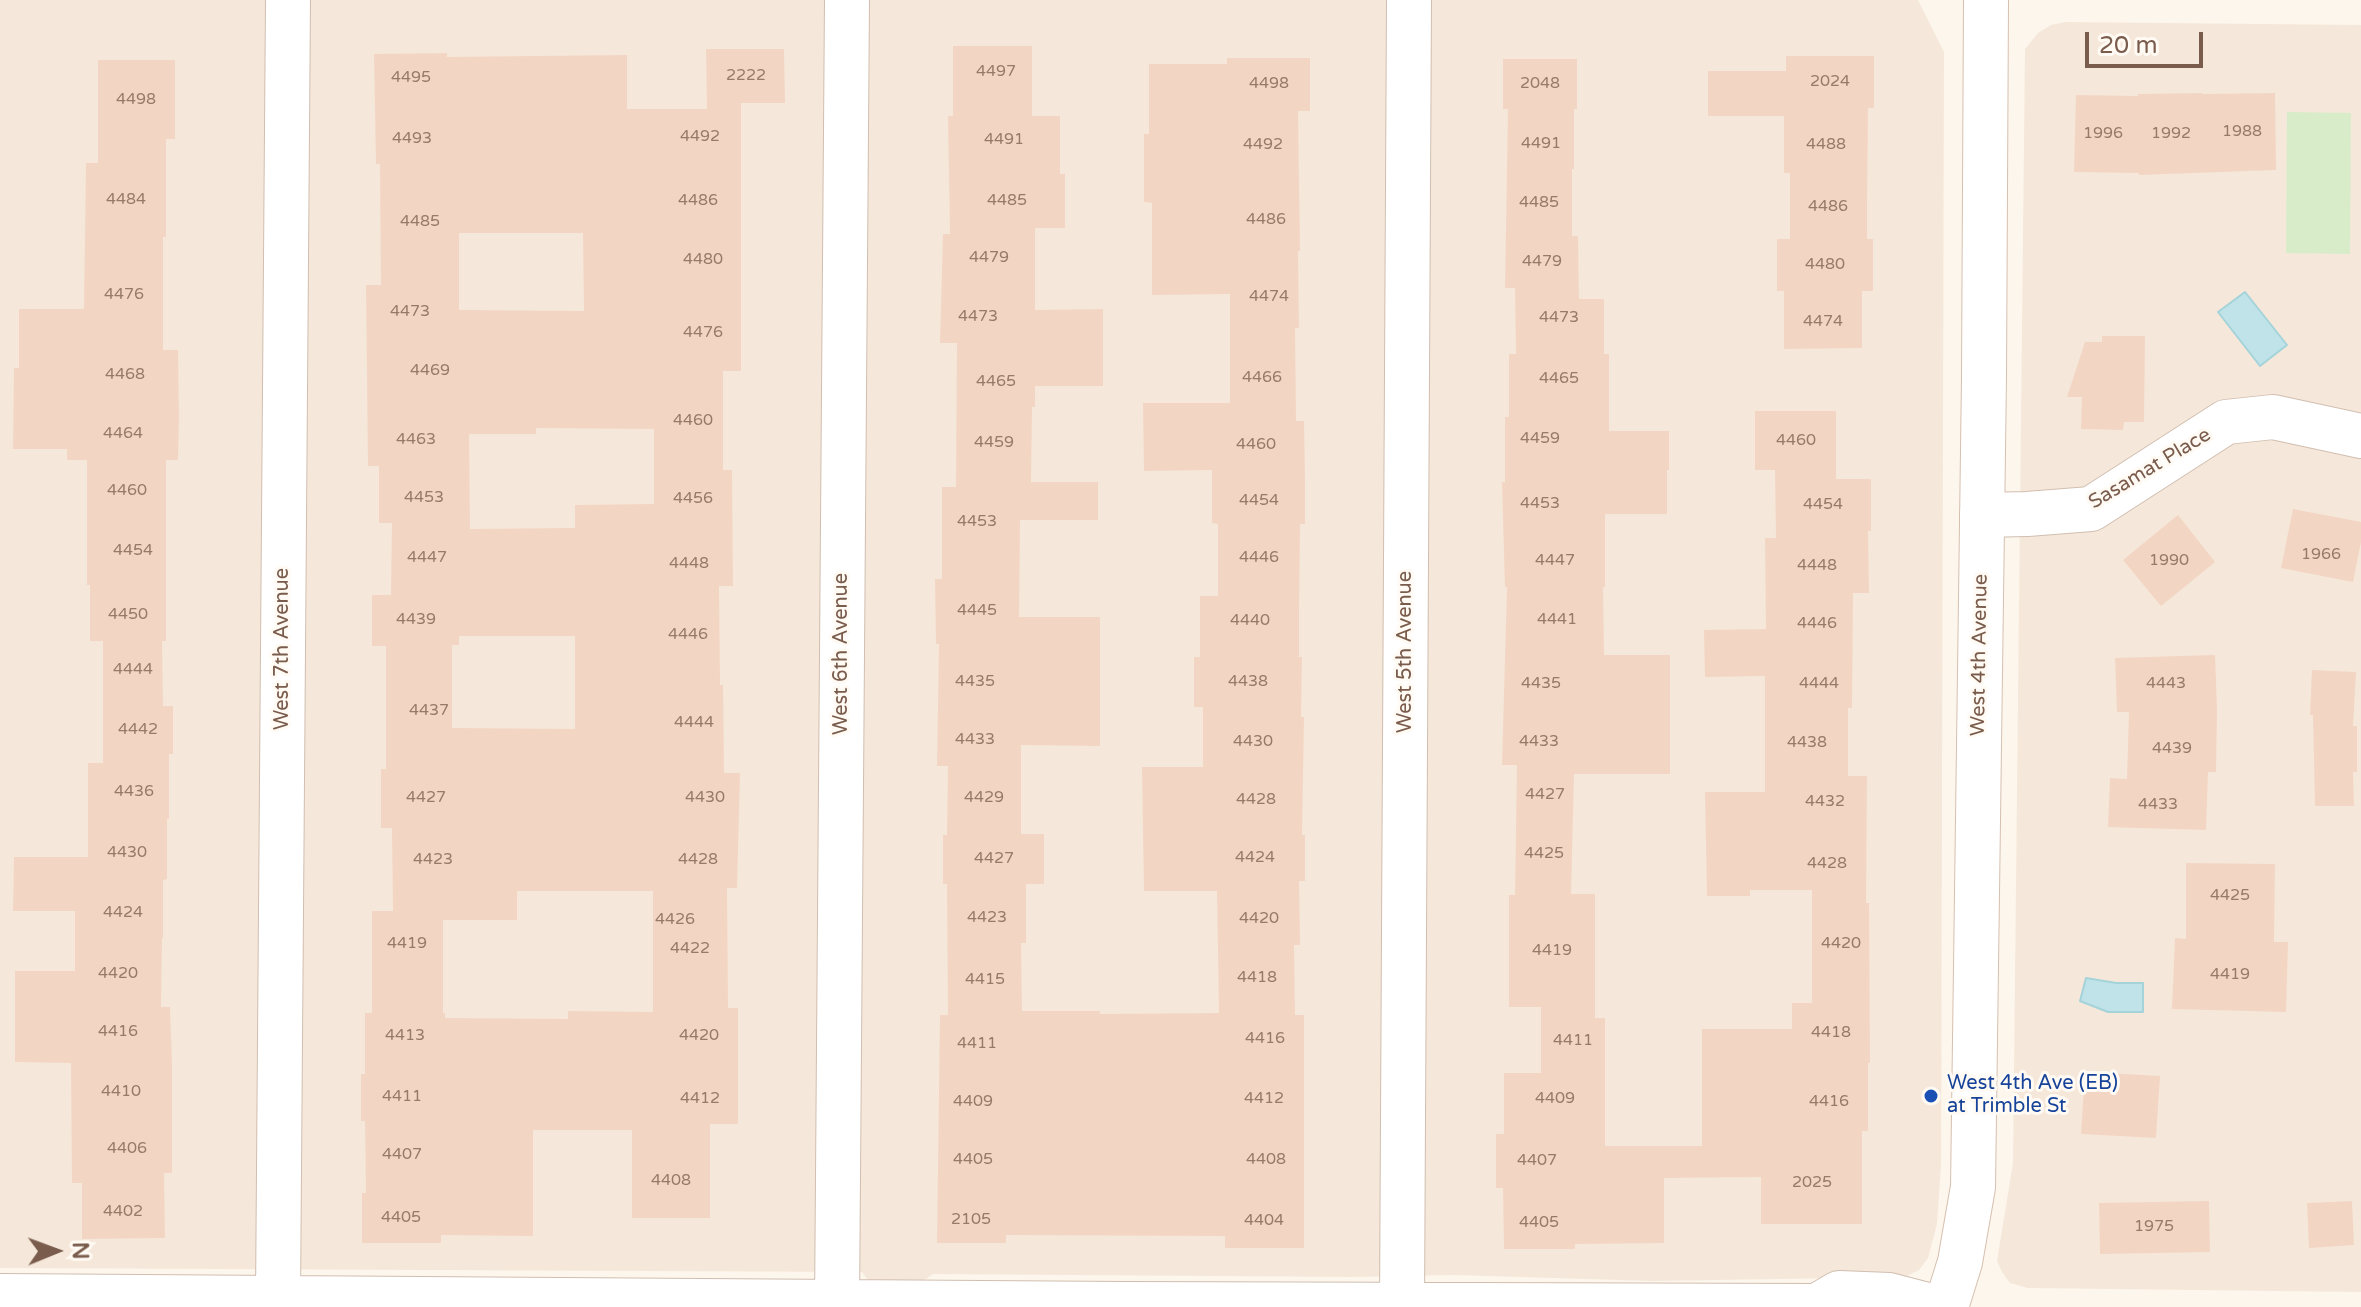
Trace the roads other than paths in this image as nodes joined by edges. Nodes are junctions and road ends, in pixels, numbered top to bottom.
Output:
1 (288, 0) edge
2 (847, 0) edge
3 (1409, 0) edge
4 (1986, 0) edge
5 (2361, 436) edge
6 (1982, 515) junction
7 (0, 1296) edge
8 (278, 1298) junction
9 (837, 1304) edge
10 (1402, 1304) junction
11 (1818, 1306) edge
12 (1935, 1307) edge
13 (1946, 1307) edge

1 - 8 street, West 7th Avenue
2 - 9 street, West 6th Avenue
3 - 10 street, West 5th Avenue
4 - 6 street, West 4th Avenue
5 - 6 street, Sasamat Place
6 - 13 street, West 4th Avenue
7 - 8 street
8 - 9 street
9 - 10 street
10 - 11 street
11 - 12 street

